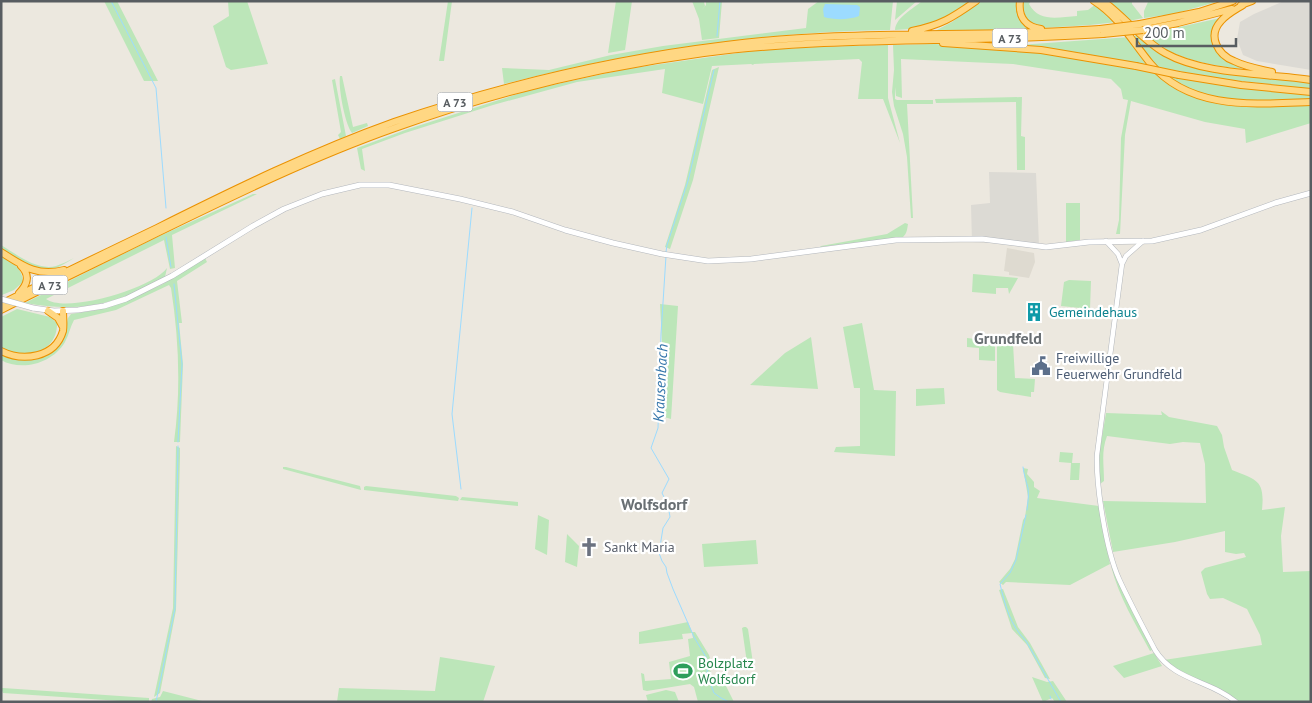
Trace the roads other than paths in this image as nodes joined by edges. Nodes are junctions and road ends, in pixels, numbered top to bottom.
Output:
1 (976, 1) edge
2 (1020, 1) edge
3 (1094, 1) edge
4 (1103, 1) edge
5 (1233, 1) edge
6 (1252, 1) edge
7 (1243, 5) junction
8 (1141, 27) junction
9 (1102, 31) junction
10 (1054, 32) junction
11 (888, 34) junction
12 (917, 40) junction
13 (1300, 79) junction
14 (1311, 80) edge
15 (1311, 92) edge
16 (1311, 102) edge
17 (1311, 193) edge
18 (1106, 240) junction
19 (1143, 241) junction
20 (1, 252) edge
21 (18, 263) junction
22 (1122, 264) junction
23 (79, 266) junction
24 (16, 296) junction
25 (1, 299) edge
26 (1, 304) edge
27 (1, 310) edge
28 (48, 311) junction
29 (63, 311) junction
30 (63, 329) junction
31 (1, 351) edge
32 (1236, 702) edge

1 - 11 highway
2 - 10 highway
3 - 16 highway
4 - 13 highway
5 - 8 highway, A 73
6 - 7 highway, A 73
7 - 8 highway, A 73
7 - 13 highway
8 - 9 highway, A 73, bridge
9 - 10 highway, A 73
9 - 12 highway, A 73
10 - 11 highway, A 73
11 - 23 highway, A 73
12 - 15 highway, bridge
12 - 27 highway, A 73
13 - 14 highway
17 - 19 main road
18 - 19 main road
18 - 22 street
18 - 29 main road
19 - 22 street
20 - 21 highway
21 - 23 highway
21 - 24 highway
22 - 32 street
23 - 24 highway, A 73
24 - 26 highway, A 73
25 - 28 main road, bridge
28 - 29 main road
28 - 30 highway
29 - 30 highway
30 - 31 highway

